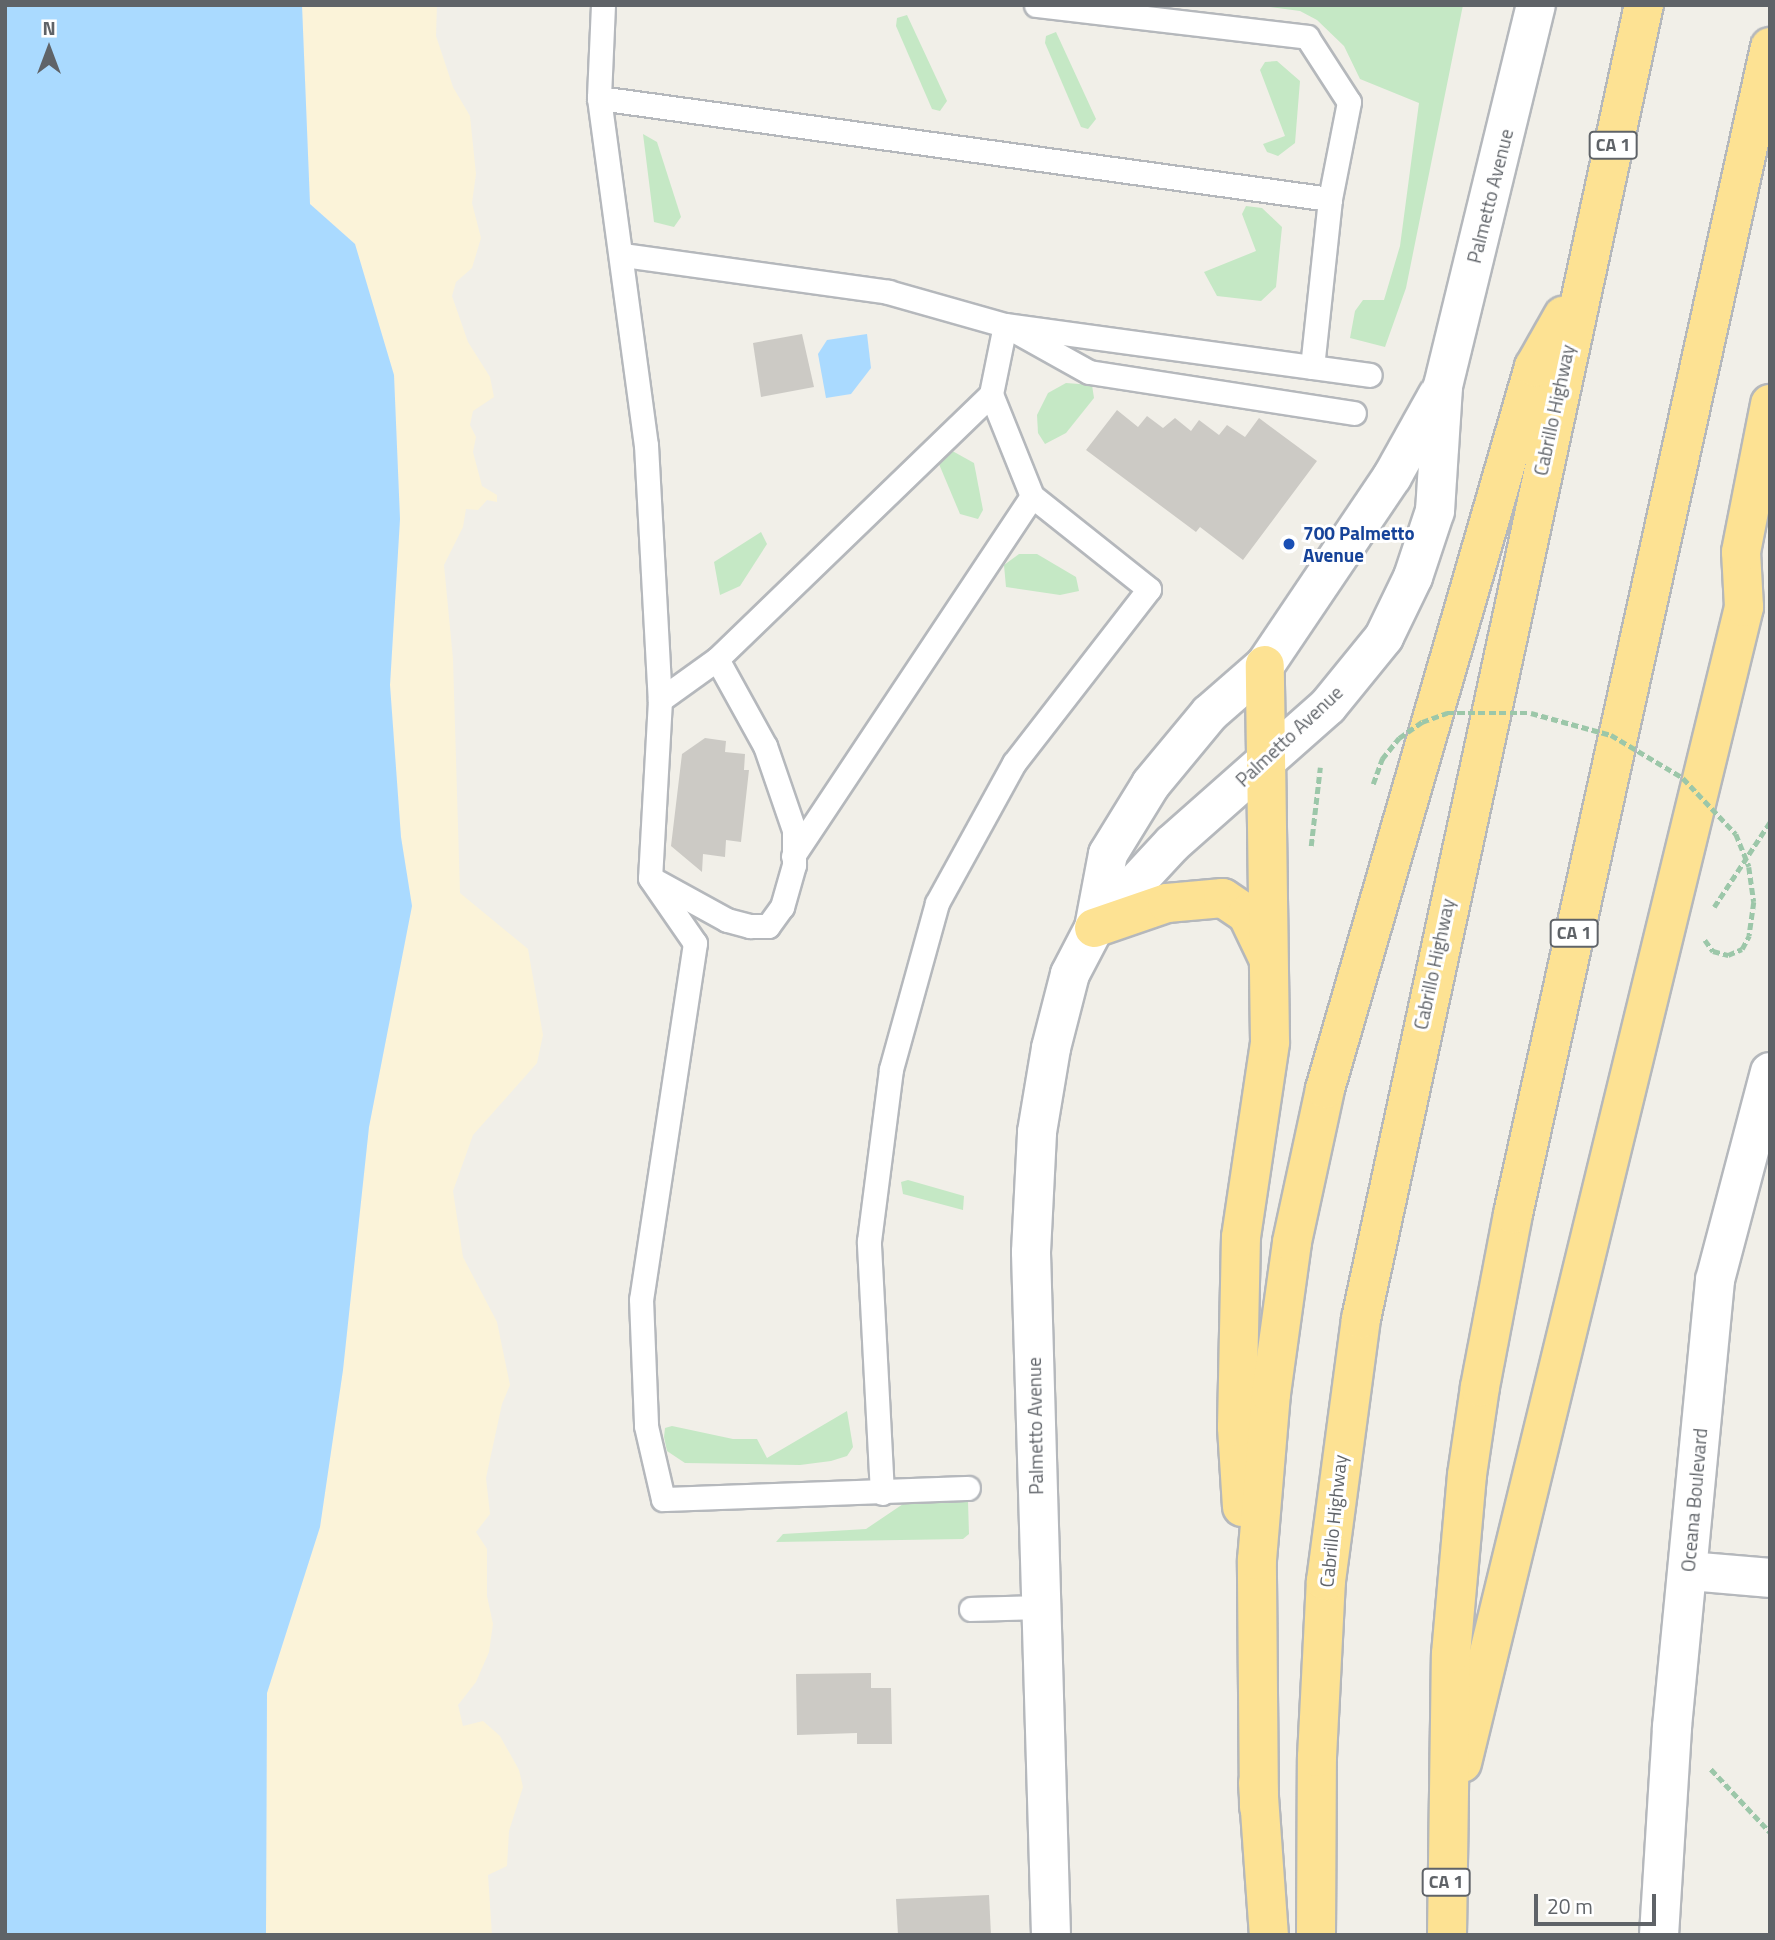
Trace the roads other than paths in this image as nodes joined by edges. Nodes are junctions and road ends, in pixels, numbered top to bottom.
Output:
1 (603, 5) edge
2 (1036, 5) edge
3 (1536, 5) edge
4 (1644, 5) edge
5 (1770, 47) edge
6 (599, 98) junction
7 (1330, 199) junction
8 (623, 255) junction
9 (1582, 284) junction
10 (1005, 325) junction
11 (1312, 366) junction
12 (1370, 375) dead end
13 (1443, 386) junction
14 (991, 394) junction
15 (1770, 404) edge
16 (1354, 413) dead end
17 (1032, 496) junction
18 (1770, 575) edge
19 (1744, 607) junction
20 (717, 659) junction
21 (1265, 665) junction
22 (660, 699) junction
23 (1266, 758) junction
24 (793, 856) junction
25 (650, 878) junction
26 (1094, 928) junction
27 (1270, 963) junction
28 (1770, 1072) edge
29 (968, 1489) dead end
30 (882, 1493) junction
31 (1689, 1571) junction
32 (1770, 1578) edge
33 (1040, 1606) junction
34 (971, 1609) dead end
35 (1259, 1807) junction
36 (1445, 1830) junction
37 (1051, 1935) edge
38 (1269, 1935) edge
39 (1316, 1935) edge
40 (1447, 1935) edge
41 (1659, 1935) edge

1 - 6 lane
2 - 7 lane
3 - 13 street, Palmetto Avenue
4 - 9 highway, Cabrillo Highway / CA 1
5 - 36 highway, CA 1
6 - 7 lane
6 - 8 lane
7 - 11 lane
8 - 10 lane
8 - 22 lane
9 - 35 highway
9 - 39 highway, Cabrillo Highway / CA 1
10 - 11 lane
10 - 14 lane
10 - 16 lane
11 - 12 lane
13 - 21 street, Palmetto Avenue
13 - 23 street, Palmetto Avenue
14 - 17 lane
14 - 20 lane
15 - 19 highway
17 - 24 lane
17 - 30 lane
18 - 19 highway
19 - 36 highway
20 - 22 lane
20 - 24 lane
21 - 23 highway
21 - 26 street, Palmetto Avenue
22 - 25 lane
23 - 26 street, Palmetto Avenue
23 - 27 highway
24 - 25 lane
25 - 30 lane
26 - 27 highway
26 - 33 street, Palmetto Avenue
27 - 35 highway
28 - 31 street, Oceana Boulevard
29 - 30 lane
31 - 32 street
31 - 41 street, Oceana Boulevard
33 - 34 lane
33 - 37 street, Palmetto Avenue
35 - 38 highway
36 - 40 highway, CA 1

